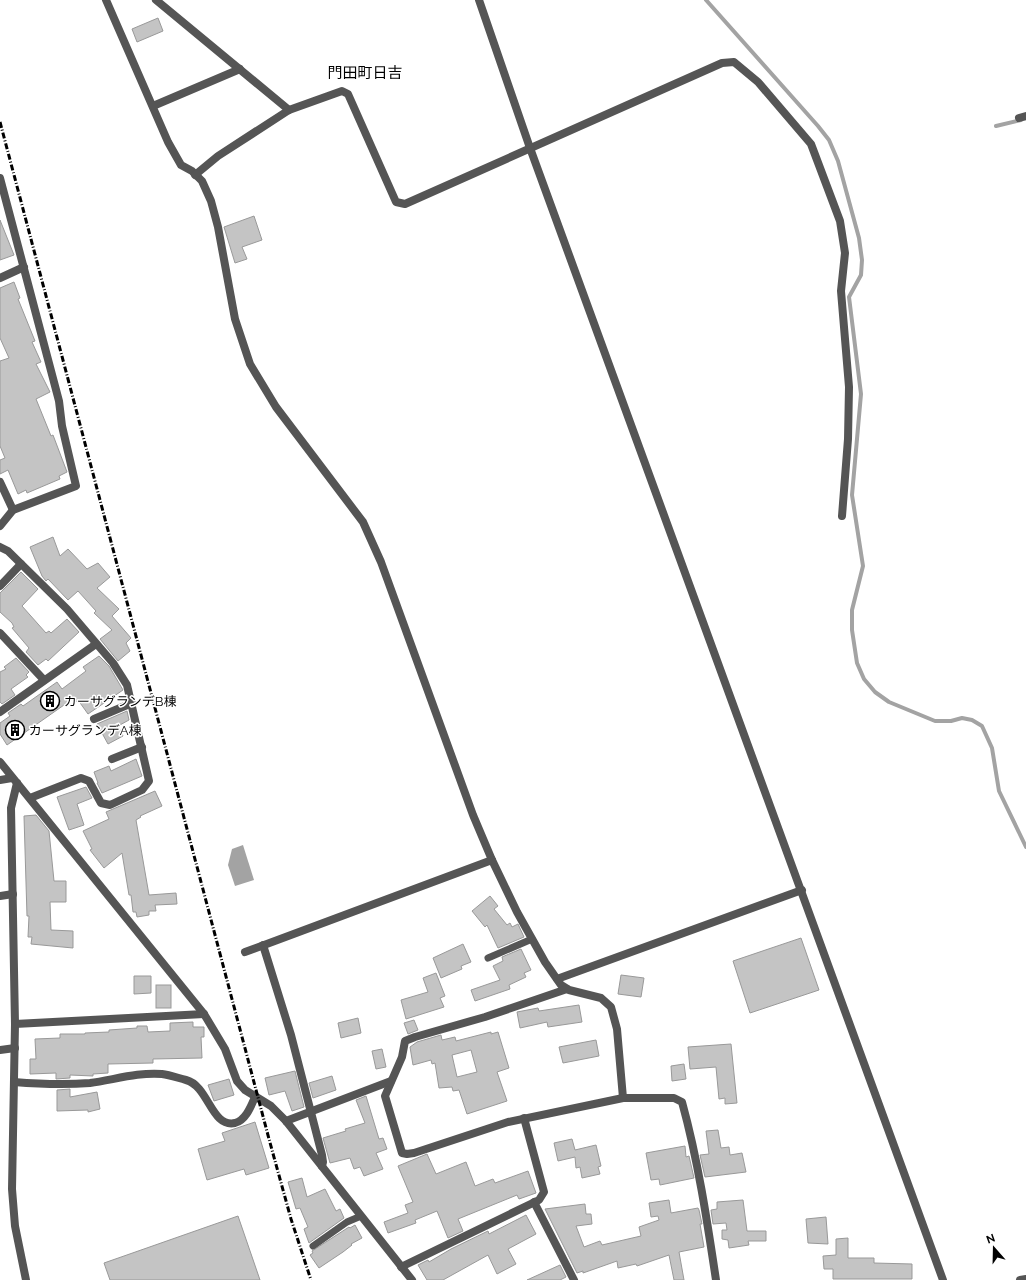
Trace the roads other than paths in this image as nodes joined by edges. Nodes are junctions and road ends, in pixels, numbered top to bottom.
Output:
1 (106, 0) edge
2 (156, 0) edge
3 (479, 0) edge
4 (240, 69) junction
5 (152, 106) junction
6 (289, 110) junction
7 (530, 148) junction
8 (195, 175) junction
9 (0, 178) edge
10 (1, 189) edge
11 (24, 267) junction
12 (0, 278) edge
13 (0, 482) edge
14 (13, 510) junction
15 (842, 516) dead end
16 (0, 526) edge
17 (0, 547) edge
18 (21, 564) junction
19 (0, 586) edge
20 (0, 632) edge
21 (96, 644) junction
22 (44, 680) junction
23 (132, 704) junction
24 (0, 712) edge
25 (94, 719) dead end
26 (142, 747) junction
27 (112, 759) dead end
28 (0, 762) edge
29 (0, 780) edge
30 (14, 781) junction
31 (30, 798) junction
32 (492, 860) junction
33 (802, 890) junction
34 (13, 894) junction
35 (0, 896) edge
36 (532, 939) junction
37 (263, 945) junction
38 (245, 952) dead end
39 (488, 958) dead end
40 (557, 979) junction
41 (567, 989) junction
42 (204, 1014) junction
43 (16, 1024) junction
44 (15, 1048) junction
45 (0, 1050) edge
46 (390, 1081) junction
47 (14, 1082) junction
48 (254, 1097) junction
49 (623, 1098) junction
50 (311, 1111) junction
51 (524, 1118) junction
52 (286, 1121) junction
53 (322, 1166) junction
54 (534, 1202) junction
55 (361, 1216) junction
56 (313, 1246) dead end
57 (401, 1266) junction
58 (1026, 1279) edge
59 (26, 1280) edge
60 (412, 1280) edge
61 (574, 1280) edge
62 (716, 1280) edge
63 (943, 1280) edge
64 (1020, 1280) edge

1 - 5 street
2 - 4 street
3 - 7 street
4 - 5 street
4 - 6 street
5 - 8 street
6 - 7 street
6 - 8 street
7 - 15 street
7 - 33 street
8 - 32 street
9 - 10 street
10 - 11 street
11 - 12 street
11 - 14 street
13 - 14 street
14 - 16 street
17 - 18 street
18 - 19 street
18 - 21 street
20 - 22 street
21 - 22 street
21 - 23 street
22 - 24 street
23 - 25 street
23 - 26 street
26 - 27 street
26 - 31 street
28 - 30 street
29 - 30 street
30 - 31 street
30 - 34 street
31 - 42 street
32 - 36 street
32 - 37 street
33 - 40 street
33 - 63 street
34 - 35 street
34 - 43 street
36 - 39 lane
36 - 40 street
37 - 38 street
37 - 50 street
40 - 41 street
41 - 46 street
41 - 49 street
42 - 43 street
42 - 48 street
43 - 44 street
44 - 45 street
44 - 47 street
46 - 50 street
46 - 51 street
47 - 48 street
47 - 59 street
48 - 52 street
49 - 51 street
49 - 62 street
50 - 52 street
50 - 53 street
51 - 54 street
52 - 53 street
53 - 55 street
54 - 57 street
54 - 61 street
55 - 56 lane
55 - 57 street
57 - 60 street
58 - 64 street

